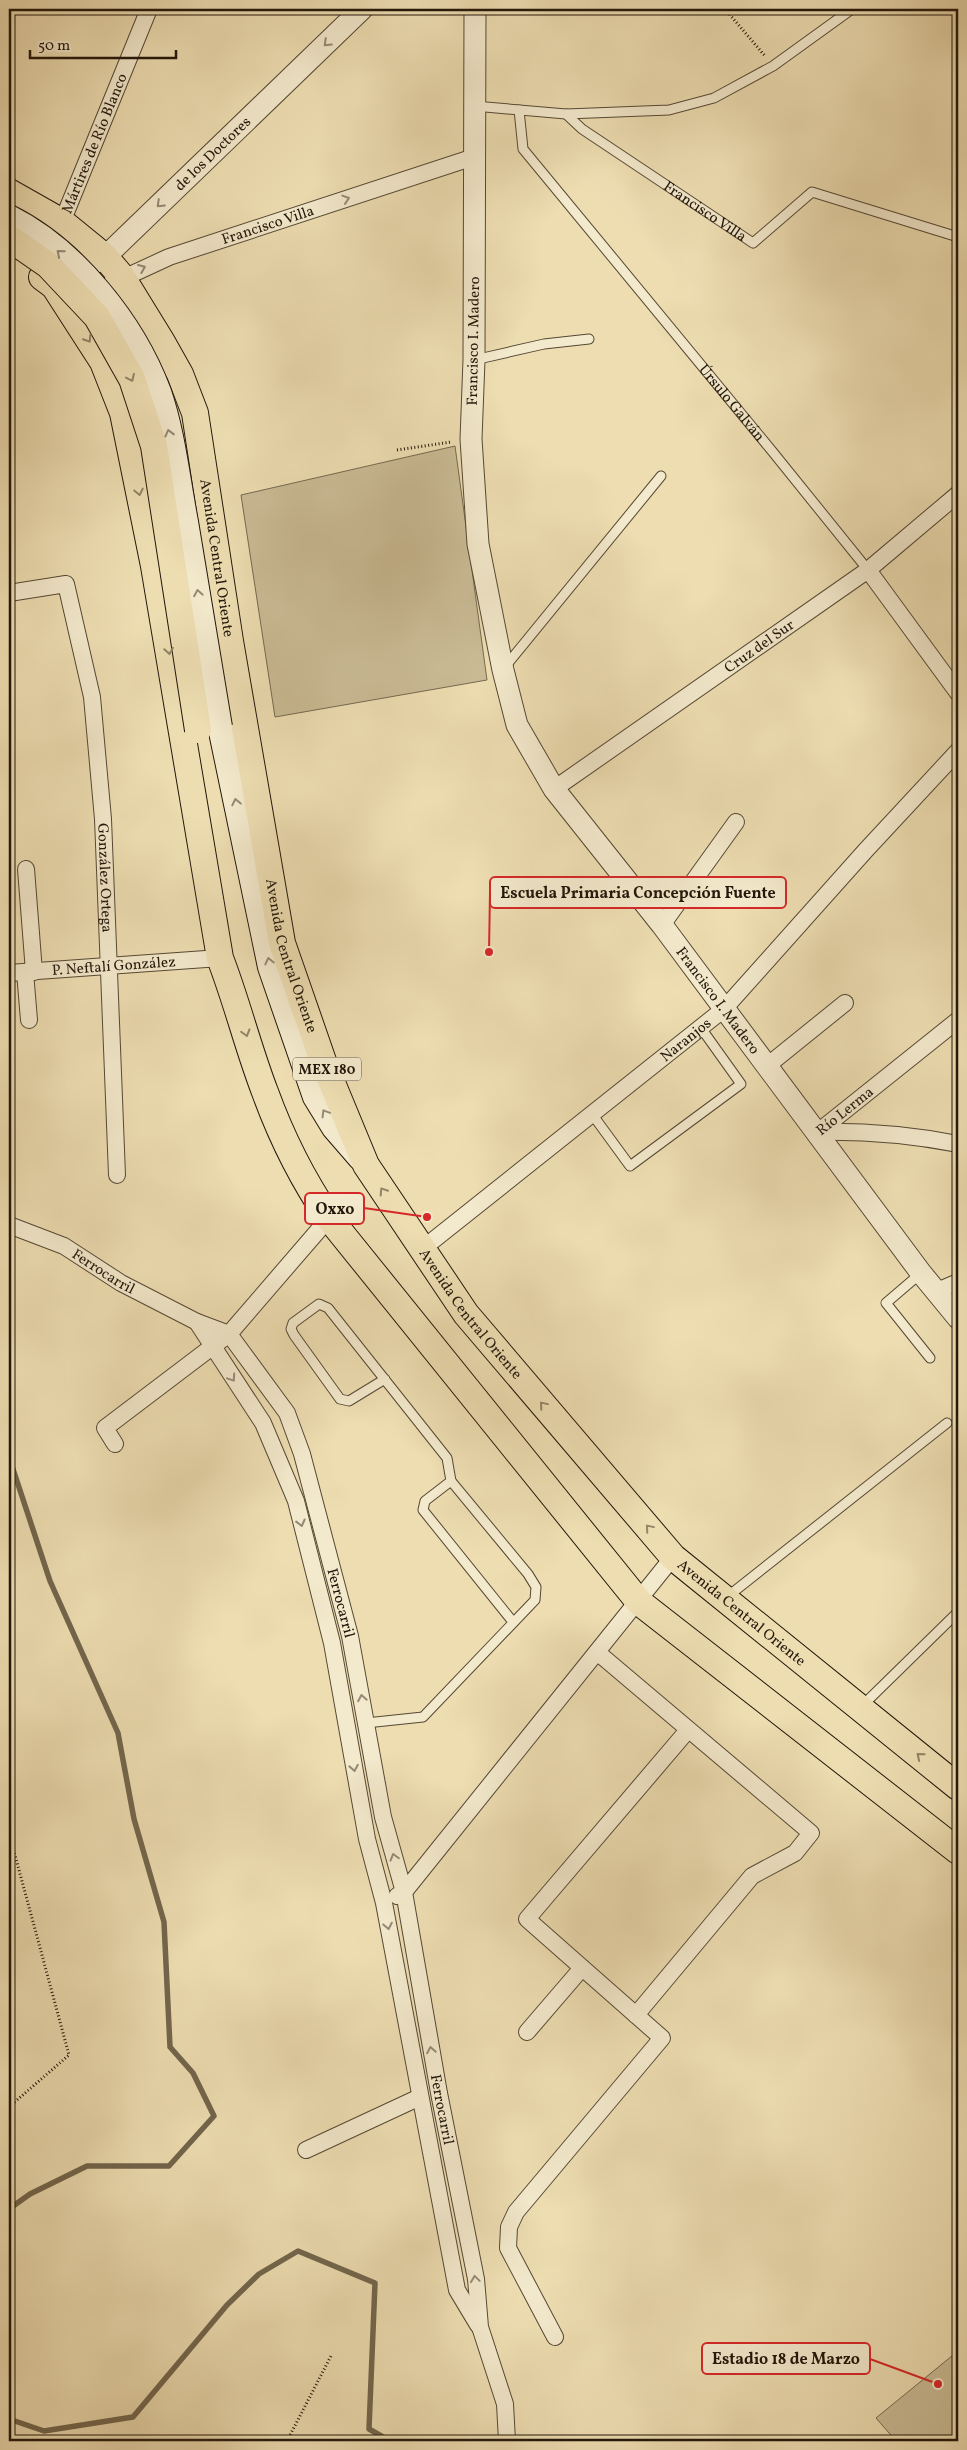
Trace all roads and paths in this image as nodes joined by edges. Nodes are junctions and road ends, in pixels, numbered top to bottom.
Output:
1 (149, 9) edge
2 (362, 9) edge
3 (475, 9) edge
4 (724, 9) edge
5 (852, 9) edge
6 (955, 9) edge
7 (958, 14) edge
8 (773, 66) junction
9 (474, 106) junction
10 (518, 110) junction
11 (566, 114) junction
12 (474, 157) junction
13 (9, 192) edge
14 (9, 217) edge
15 (62, 222) junction
16 (958, 237) edge
17 (9, 238) edge
18 (9, 254) edge
19 (105, 257) junction
20 (122, 277) junction
21 (61, 296) junction
22 (589, 339) dead end
23 (474, 360) junction
24 (471, 439) junction
25 (397, 450) dead end
26 (661, 476) dead end
27 (958, 494) edge
28 (868, 570) junction
29 (9, 593) edge
30 (503, 670) junction
31 (958, 692) edge
32 (209, 729) junction
33 (958, 752) edge
34 (554, 789) junction
35 (736, 822) dead end
36 (26, 869) dead end
37 (662, 926) junction
38 (220, 958) junction
39 (109, 966) junction
40 (30, 972) junction
41 (9, 973) edge
42 (237, 1002) junction
43 (845, 1003) dead end
44 (724, 1009) junction
45 (29, 1020) dead end
46 (958, 1020) edge
47 (701, 1028) junction
48 (767, 1066) junction
49 (592, 1114) junction
50 (818, 1132) junction
51 (958, 1144) edge
52 (366, 1165) junction
53 (117, 1175) dead end
54 (329, 1218) junction
55 (9, 1225) edge
56 (421, 1250) junction
57 (921, 1272) junction
58 (958, 1282) edge
59 (936, 1291) junction
60 (958, 1318) edge
61 (197, 1322) junction
62 (229, 1334) junction
63 (212, 1348) junction
64 (930, 1358) dead end
65 (385, 1379) junction
66 (947, 1423) dead end
67 (115, 1444) dead end
68 (451, 1481) junction
69 (673, 1557) junction
70 (725, 1599) junction
71 (639, 1602) junction
72 (958, 1612) edge
73 (513, 1622) junction
74 (597, 1652) junction
75 (860, 1708) junction
76 (366, 1723) junction
77 (688, 1730) junction
78 (958, 1787) edge
79 (9, 1833) edge
80 (958, 1851) edge
81 (404, 1892) junction
82 (384, 1903) junction
83 (582, 1968) junction
84 (636, 2015) junction
85 (527, 2032) dead end
86 (420, 2096) junction
87 (9, 2107) edge
88 (306, 2150) dead end
89 (480, 2327) junction
90 (555, 2337) dead end
91 (332, 2354) dead end
92 (287, 2441) edge
93 (508, 2441) edge

1 - 15 street, Mártires de Río Blanco
2 -> 19 street, de los Doctores
3 - 9 street, Francisco I. Madero
4 - 8 path
5 - 8 lane
6 - 7 path
8 - 11 lane
9 - 10 lane
9 - 12 street, Francisco I. Madero
10 - 11 lane
10 - 28 lane, Úrsulo Galván
11 - 16 lane, Francisco Villa
20 -> 12 street, Francisco Villa
12 - 23 street, Francisco I. Madero
13 - 15 main road, Avenida Central Oriente / MEX 180
32 -> 14 main road, bridge
15 - 19 main road, Avenida Central Oriente / MEX 180
17 -> 32 main road, bridge
18 - 21 main road
19 - 20 main road, Avenida Central Oriente / MEX 180
19 - 21 street, de los Doctores
20 - 21 street, Francisco Villa
20 - 52 main road, Avenida Central Oriente / MEX 180
21 -> 38 main road
22 - 23 lane
23 - 24 street, Francisco I. Madero
24 - 25 path
24 - 30 street, Francisco I. Madero
26 - 30 lane
27 - 28 street, Cruz del Sur
28 - 31 street, Úrsulo Galván
28 - 34 street, Cruz del Sur
29 - 39 street, González Ortega
30 - 34 street, Francisco I. Madero
32 - 42 main road
52 -> 32 main road
33 - 44 street, Naranjos
34 - 37 street, Francisco I. Madero
35 - 37 street
36 - 40 street
37 - 44 street, Francisco I. Madero
38 - 39 street, P. Neftalí González
38 - 42 main road
39 - 40 street, P. Neftalí González
39 - 53 street, González Ortega
40 - 41 street, P. Neftalí González
40 - 45 street
42 -> 54 main road
43 - 48 street
44 - 47 street, Naranjos
44 - 48 street, Francisco I. Madero
46 - 50 street, Río Lerma
47 - 49 street, Naranjos
47 - 49 lane
48 - 50 street, Francisco I. Madero
49 - 56 street, Naranjos
50 - 51 street, Río Lerma
50 - 57 street, Francisco I. Madero
56 -> 52 main road, Avenida Central Oriente / MEX 180
54 - 62 street
54 - 71 main road
55 - 61 street, Ferrocarril
69 -> 56 main road, Avenida Central Oriente / MEX 180
57 - 59 street, Francisco I. Madero
57 - 64 lane
58 - 59 street
59 - 60 street, Francisco I. Madero
61 - 62 street, Ferrocarril
61 - 63 street, Ferrocarril
62 - 63 street
76 -> 62 street, Ferrocarril
63 - 67 street
63 -> 82 street, Ferrocarril
65 - 65 lane
65 - 68 lane
66 - 70 lane
68 - 73 lane
68 - 73 lane
69 - 70 main road, Avenida Central Oriente / MEX 180
69 - 71 street
70 - 75 main road, Avenida Central Oriente / MEX 180
71 - 74 street
71 - 80 main road
72 - 75 lane
73 - 76 lane
74 - 77 street
74 - 81 street
78 -> 75 main road, Avenida Central Oriente / MEX 180
81 -> 76 street, Ferrocarril
77 - 83 street
77 - 84 street
79 - 87 path
81 - 82 street
89 -> 81 street, Ferrocarril
82 -> 86 street, Ferrocarril
83 - 84 street
83 - 85 street
84 - 90 street
86 - 88 street
86 - 89 street, Ferrocarril
89 - 93 street, Ferrocarril
91 - 92 path

